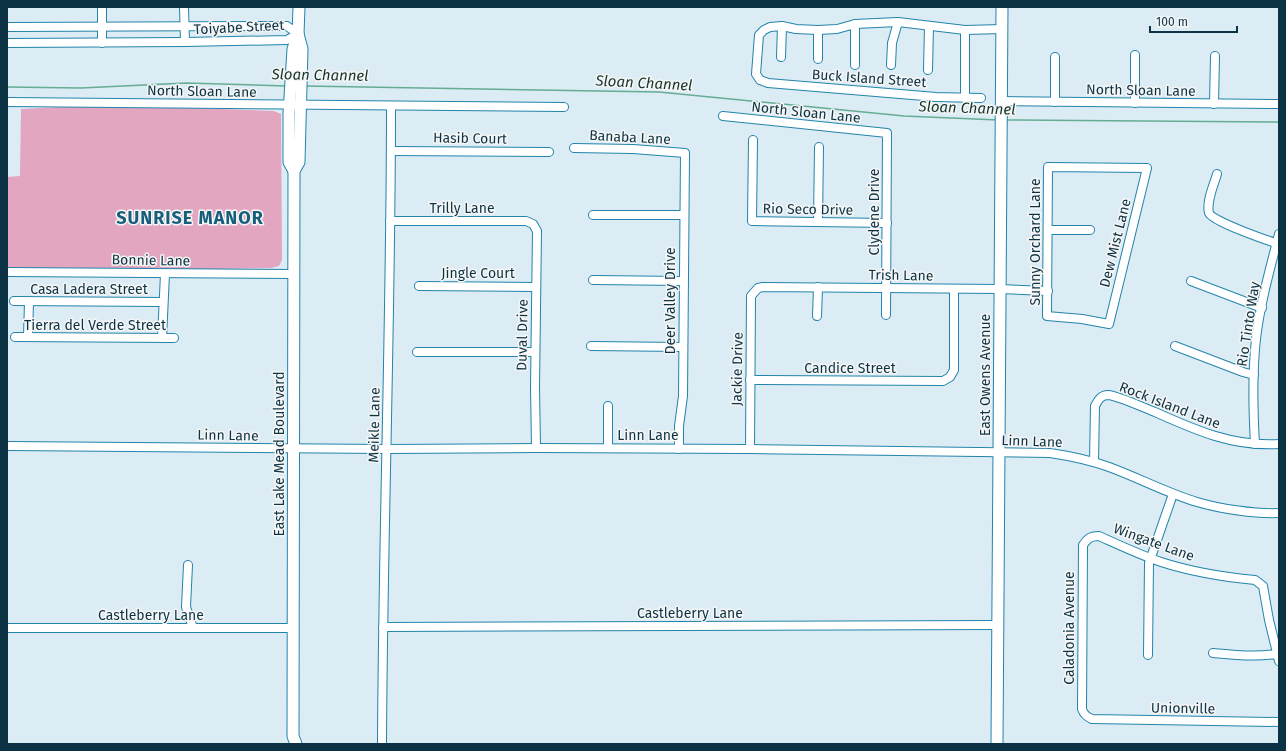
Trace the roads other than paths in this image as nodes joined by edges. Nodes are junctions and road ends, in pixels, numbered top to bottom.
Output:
1 (102, 7) edge
2 (184, 7) edge
3 (299, 7) edge
4 (1002, 7) edge
5 (898, 22) junction
6 (855, 24) junction
7 (102, 26) junction
8 (782, 26) junction
9 (929, 26) junction
10 (7, 27) edge
11 (185, 27) junction
12 (1002, 29) junction
13 (818, 30) junction
14 (966, 30) junction
15 (298, 34) junction
16 (102, 42) junction
17 (184, 42) junction
18 (7, 43) edge
19 (1135, 55) dead end
20 (1215, 56) dead end
21 (781, 57) dead end
22 (1055, 57) dead end
23 (818, 59) dead end
24 (891, 64) dead end
25 (855, 65) dead end
26 (928, 70) dead end
27 (966, 98) junction
28 (981, 98) dead end
29 (295, 100) junction
30 (1002, 101) junction
31 (7, 102) edge
32 (1055, 102) junction
33 (1135, 103) junction
34 (1214, 104) junction
35 (1279, 104) edge
36 (391, 107) junction
37 (564, 107) dead end
38 (723, 116) dead end
39 (888, 133) joint
40 (753, 140) dead end
41 (819, 147) dead end
42 (574, 148) dead end
43 (391, 151) junction
44 (549, 152) dead end
45 (684, 153) joint
46 (1048, 167) joint
47 (1217, 174) dead end
48 (593, 215) dead end
49 (684, 215) junction
50 (390, 221) junction
51 (818, 222) junction
52 (887, 223) junction
53 (533, 224) joint
54 (1048, 230) junction
55 (1090, 230) dead end
56 (1279, 234) edge
57 (1278, 244) edge
58 (7, 272) edge
59 (165, 274) junction
60 (295, 274) junction
61 (592, 280) dead end
62 (684, 281) junction
63 (1191, 281) dead end
64 (419, 286) dead end
65 (536, 287) junction
66 (818, 287) junction
67 (886, 288) junction
68 (954, 289) junction
69 (1000, 289) junction
70 (755, 290) joint
71 (1048, 291) junction
72 (14, 301) dead end
73 (29, 302) junction
74 (163, 302) junction
75 (1262, 308) junction
76 (886, 315) dead end
77 (818, 316) dead end
78 (1047, 316) joint
79 (15, 337) dead end
80 (28, 337) junction
81 (162, 338) junction
82 (174, 338) dead end
83 (592, 346) dead end
84 (1175, 346) dead end
85 (683, 347) junction
86 (417, 352) dead end
87 (535, 352) junction
88 (1254, 375) junction
89 (750, 380) junction
90 (608, 406) dead end
91 (1255, 444) junction
92 (1279, 444) edge
93 (7, 446) edge
94 (536, 448) junction
95 (608, 448) junction
96 (679, 448) junction
97 (294, 449) junction
98 (387, 449) junction
99 (750, 449) junction
100 (1000, 453) junction
101 (1094, 462) junction
102 (1173, 494) junction
103 (1279, 513) edge
104 (1087, 539) joint
105 (1150, 557) junction
106 (188, 565) dead end
107 (997, 625) junction
108 (383, 627) junction
109 (7, 628) edge
110 (193, 628) junction
111 (294, 628) junction
112 (1213, 653) dead end
113 (1148, 655) dead end
114 (1278, 657) edge
115 (1087, 717) joint
116 (1279, 722) edge
117 (293, 741) edge
118 (382, 744) edge
119 (996, 744) edge

1 - 7 street
2 - 11 street
3 - 15 main road, East Lake Mead Boulevard
4 - 12 main road, East Owens Avenue
5 - 6 street
5 - 9 street
5 - 24 street
6 - 13 street
6 - 25 street
7 - 10 street, Toiyabe Street
7 - 11 street, Toiyabe Street
7 - 16 street
8 - 13 street
8 - 21 street
8 - 27 street, Buck Island Street
9 - 14 street
9 - 26 street
11 - 15 street, Toiyabe Street
11 - 17 street
12 - 14 street
12 - 30 main road, East Owens Avenue
13 - 23 street
14 - 27 street
15 - 17 street, Toiyabe Street
15 - 29 main road, East Lake Mead Boulevard
16 - 17 street, Toiyabe Street
16 - 18 street, Toiyabe Street
19 - 33 street
20 - 34 street
22 - 32 street
27 - 28 street, Buck Island Street
29 - 31 street, North Sloan Lane
29 - 36 street, North Sloan Lane
29 - 60 main road, East Lake Mead Boulevard
30 - 32 street, North Sloan Lane
30 - 69 main road, East Owens Avenue
32 - 33 street, North Sloan Lane
33 - 34 street, North Sloan Lane
34 - 35 street, North Sloan Lane
36 - 37 street, North Sloan Lane
36 - 43 street, Meikle Lane
38 - 39 street, North Sloan Lane
39 - 52 street, Clydene Drive
40 - 51 street, Rio Seco Drive
41 - 51 street
42 - 45 street, Banaba Lane
43 - 44 street, Hasib Court
43 - 50 street, Meikle Lane
45 - 49 street, Deer Valley Drive
46 - 54 street, Sunny Orchard Lane
46 - 78 street, Dew Mist Lane
47 - 57 street
48 - 49 street
49 - 62 street, Deer Valley Drive
50 - 53 street, Trilly Lane
50 - 98 street, Meikle Lane
51 - 52 street, Rio Seco Drive
52 - 67 street, Clydene Drive
53 - 65 street, Duval Drive
54 - 55 street
54 - 71 street, Sunny Orchard Lane
56 - 57 street, Rio Tinto Way
57 - 75 street, Rio Tinto Way
58 - 59 street, Bonnie Lane
59 - 60 street, Bonnie Lane
59 - 74 street
60 - 97 main road, East Lake Mead Boulevard
61 - 62 street
62 - 85 street, Deer Valley Drive
63 - 75 street
64 - 65 street, Jingle Court
65 - 87 street, Duval Drive
66 - 67 street, Trish Lane
66 - 70 street, Trish Lane
66 - 77 street
67 - 68 street, Trish Lane
67 - 76 street, Clydene Drive
68 - 69 street, Trish Lane
68 - 89 street, Candice Street
69 - 71 street, Trish Lane
69 - 100 main road, East Owens Avenue
70 - 89 street, Jackie Drive
71 - 78 street, Sunny Orchard Lane
72 - 73 street, Casa Ladera Street
73 - 74 street, Casa Ladera Street
73 - 80 street
74 - 81 street
75 - 88 street, Rio Tinto Way
79 - 80 street, Tierra del Verde Street
80 - 81 street, Tierra del Verde Street
81 - 82 street, Tierra del Verde Street
83 - 85 street
84 - 88 street
85 - 96 street, Deer Valley Drive
86 - 87 street
87 - 94 street, Duval Drive
88 - 91 street, Rio Tinto Way
89 - 99 street, Jackie Drive
90 - 95 street
91 - 92 street, Rock Island Lane
91 - 101 street, Rock Island Lane
93 - 97 street, Linn Lane
94 - 95 street, Linn Lane
94 - 98 street, Linn Lane
95 - 96 street, Linn Lane
96 - 99 street, Linn Lane
97 - 98 street, Linn Lane
97 - 111 main road, East Lake Mead Boulevard
98 - 108 street, Meikle Lane
99 - 100 street, Linn Lane
100 - 101 street, Linn Lane
100 - 107 main road, East Owens Avenue
101 - 102 street, Linn Lane
102 - 103 street, Linn Lane
102 - 105 street
104 - 105 street, Wingate Lane
104 - 115 street, Caladonia Avenue
105 - 113 street
105 - 114 street, Wingate Lane
106 - 110 street
107 - 108 street, Castleberry Lane
107 - 119 main road, East Owens Avenue
108 - 118 street, Meikle Lane
109 - 110 street, Castleberry Lane
110 - 111 street, Castleberry Lane
111 - 117 main road, East Lake Mead Boulevard
112 - 114 street
115 - 116 street, Unionville

